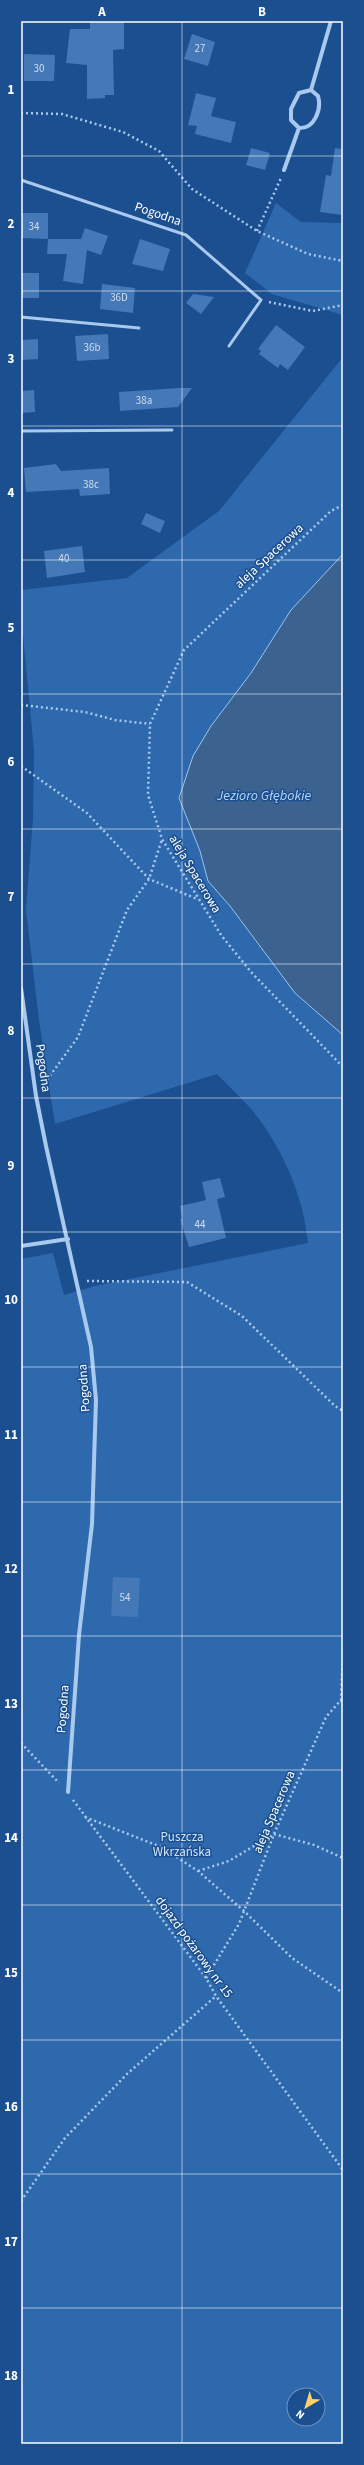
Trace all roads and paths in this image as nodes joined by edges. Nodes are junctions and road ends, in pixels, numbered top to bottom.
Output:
1 (331, 21) edge
2 (311, 90) junction
3 (21, 113) edge
4 (299, 128) junction
5 (284, 170) joint
6 (21, 180) edge
7 (257, 231) junction
8 (343, 261) edge
9 (261, 300) junction
10 (343, 305) edge
11 (21, 317) edge
12 (139, 328) dead end
13 (229, 346) dead end
14 (172, 430) dead end
15 (21, 431) edge
16 (343, 505) edge
17 (21, 705) edge
18 (150, 724) junction
19 (21, 766) edge
20 (162, 839) junction
21 (149, 878) junction
22 (197, 899) junction
23 (21, 988) edge
24 (343, 1067) edge
25 (36, 1096) junction
26 (68, 1240) junction
27 (21, 1246) edge
28 (77, 1281) junction
29 (343, 1411) edge
30 (343, 1650) edge
31 (341, 1700) junction
32 (343, 1706) edge
33 (21, 1743) edge
34 (68, 1792) junction
35 (84, 1817) junction
36 (274, 1834) junction
37 (343, 1858) edge
38 (198, 1871) junction
39 (244, 1911) junction
40 (206, 1978) junction
41 (343, 1993) edge
42 (216, 1996) junction
43 (343, 2170) edge
44 (21, 2201) edge

1 - 2 street
2 - 4 street
2 - 4 street
3 - 7 path
4 - 5 street
5 - 7 path
6 - 9 lane, Pogodna
7 - 8 path
9 - 10 path
9 - 13 lane
11 - 12 lane
14 - 15 lane
16 - 18 path, aleja Spacerowa
17 - 18 path
18 - 20 path, aleja Spacerowa
19 - 21 path
20 - 21 path
20 - 22 path, aleja Spacerowa
21 - 22 path
21 - 25 path
22 - 24 path, aleja Spacerowa
23 - 25 street, Pogodna
25 - 26 street, Pogodna
26 - 27 street
26 - 28 street, Pogodna
28 - 29 path
28 - 34 street, Pogodna
30 - 31 path
31 - 32 path
31 - 36 path, aleja Spacerowa
33 - 34 path, dojazd pożarowy nr 15
34 - 35 path, dojazd pożarowy nr 15
35 - 38 path
35 - 40 path, dojazd pożarowy nr 15
36 - 37 path
36 - 38 path
36 - 39 path, aleja Spacerowa
38 - 39 path
39 - 40 path, aleja Spacerowa
39 - 41 path
40 - 42 path, dojazd pożarowy nr 15
42 - 43 path, dojazd pożarowy nr 15
42 - 44 path

